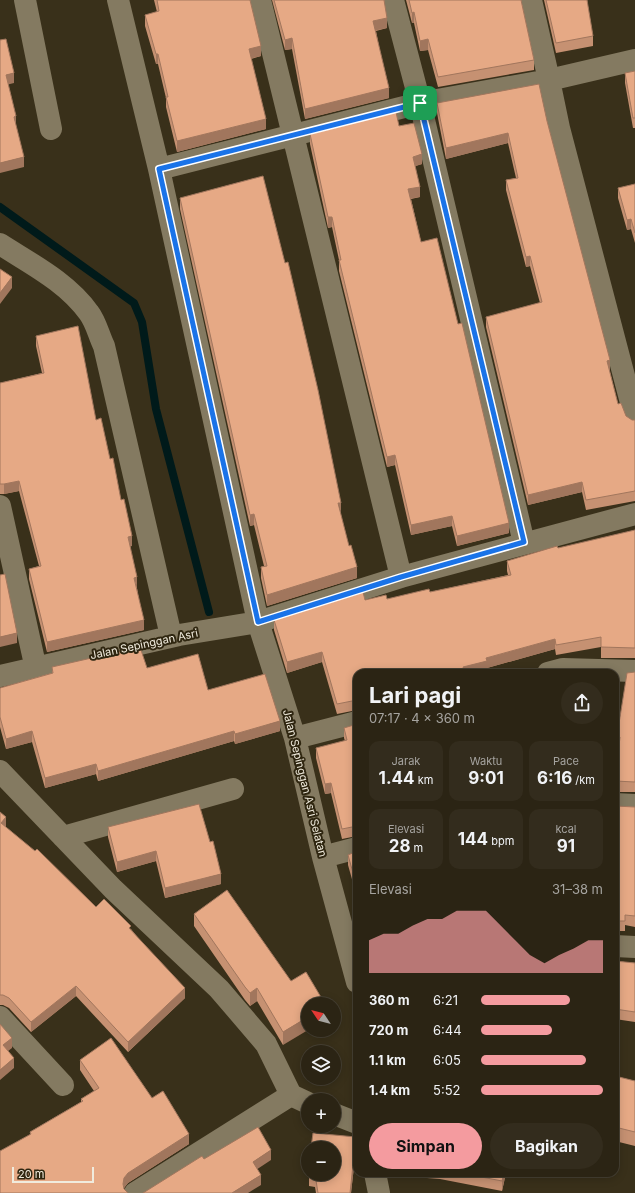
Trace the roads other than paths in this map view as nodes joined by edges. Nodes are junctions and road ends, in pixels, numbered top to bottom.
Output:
1 (25, 0) edge
2 (118, 0) edge
3 (260, 0) edge
4 (393, 0) edge
5 (531, 0) edge
6 (635, 60) edge
7 (549, 80) junction
8 (420, 103) junction
9 (51, 129) dead end
10 (292, 137) junction
11 (159, 169) junction
12 (0, 244) edge
13 (635, 418) edge
14 (0, 506) edge
15 (635, 514) edge
16 (524, 542) junction
17 (401, 577) junction
18 (250, 624) junction
19 (175, 636) junction
20 (36, 669) junction
21 (619, 671) edge
22 (635, 671) edge
23 (0, 676) edge
24 (353, 723) edge
25 (295, 738) junction
26 (0, 771) edge
27 (233, 789) dead end
28 (619, 804) edge
29 (635, 805) edge
30 (63, 837) junction
31 (353, 849) edge
32 (323, 857) junction
33 (619, 946) edge
34 (635, 947) edge
35 (353, 966) edge
36 (0, 1017) edge
37 (63, 1085) dead end
38 (299, 1099) edge
39 (376, 1177) edge
40 (135, 1193) edge
41 (378, 1193) edge

1 - 9 street
2 - 11 street, Jalan Sepinggan Asri Selatan
3 - 10 street
4 - 8 street
5 - 7 street
6 - 7 street
7 - 8 street
7 - 13 street
8 - 10 street
8 - 16 street
10 - 11 street
10 - 17 street
11 - 18 street, Jalan Sepinggan Asri Selatan
12 - 19 street
14 - 20 street
15 - 16 street, Jalan Sepinggan Asri
16 - 17 street, Jalan Sepinggan Asri
17 - 18 street, Jalan Sepinggan Asri
18 - 19 street, Jalan Sepinggan Asri
18 - 25 street, Jalan Sepinggan Asri Selatan
19 - 20 street, Jalan Sepinggan Asri
20 - 23 street, Jalan Sepinggan Asri
21 - 22 street
24 - 25 street
25 - 32 street, Jalan Sepinggan Asri Selatan
26 - 30 street
27 - 30 street
28 - 29 street
30 - 38 street
31 - 32 street
32 - 35 street, Jalan Sepinggan Asri Selatan
33 - 34 street
36 - 37 street
38 - 40 street
39 - 41 street

